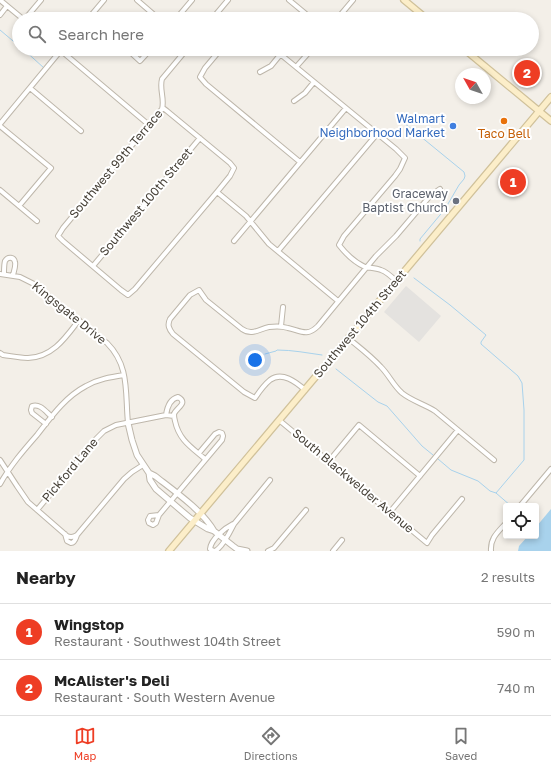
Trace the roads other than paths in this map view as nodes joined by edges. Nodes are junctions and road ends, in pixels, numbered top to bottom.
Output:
1 (0, 0) edge
2 (41, 0) edge
3 (104, 0) edge
4 (137, 0) edge
5 (192, 0) edge
6 (228, 0) edge
7 (289, 0) edge
8 (353, 0) edge
9 (407, 1) edge
10 (7, 6) junction
11 (15, 12) edge
12 (30, 12) edge
13 (95, 12) edge
14 (151, 12) edge
15 (182, 12) edge
16 (218, 12) edge
17 (304, 12) edge
18 (343, 12) edge
19 (419, 12) edge
20 (0, 15) edge
21 (56, 56) edge
22 (68, 56) edge
23 (135, 56) edge
24 (145, 56) edge
25 (181, 56) edge
26 (215, 56) edge
27 (279, 56) edge
28 (281, 56) edge
29 (306, 56) edge
30 (472, 56) edge
31 (296, 67) junction
32 (260, 72) dead end
33 (314, 82) junction
34 (30, 88) junction
35 (551, 97) edge
36 (294, 101) dead end
37 (163, 108) junction
38 (346, 108) junction
39 (539, 111) junction
40 (551, 121) edge
41 (0, 125) edge
42 (149, 125) junction
43 (81, 131) dead end
44 (377, 134) junction
45 (200, 138) junction
46 (300, 162) junction
47 (440, 189) dead end
48 (217, 192) junction
49 (1, 193) edge
50 (19, 206) junction
51 (37, 221) dead end
52 (251, 221) junction
53 (234, 241) dead end
54 (278, 251) junction
55 (92, 266) junction
56 (367, 267) junction
57 (2, 274) edge
58 (13, 276) junction
59 (396, 281) junction
60 (338, 301) junction
61 (283, 307) dead end
62 (80, 320) junction
63 (281, 326) junction
64 (348, 338) junction
65 (1, 355) edge
66 (124, 375) junction
67 (305, 390) junction
68 (166, 415) junction
69 (174, 416) junction
70 (52, 417) junction
71 (280, 420) junction
72 (128, 423) junction
73 (46, 424) junction
74 (458, 430) junction
75 (199, 453) junction
76 (205, 459) junction
77 (0, 460) edge
78 (494, 460) dead end
79 (329, 461) junction
80 (143, 465) junction
81 (551, 469) edge
82 (7, 471) junction
83 (149, 473) junction
84 (420, 476) junction
85 (270, 480) dead end
86 (0, 484) edge
87 (176, 493) junction
88 (462, 499) dead end
89 (170, 501) junction
90 (523, 503) edge
91 (37, 510) junction
92 (306, 510) dead end
93 (390, 512) junction
94 (200, 514) junction
95 (159, 515) dead end
96 (194, 521) junction
97 (234, 524) junction
98 (503, 526) edge
99 (214, 531) junction
100 (65, 534) junction
101 (77, 535) junction
102 (219, 535) junction
103 (225, 540) junction
104 (342, 540) dead end
105 (274, 550) edge
106 (169, 551) edge
107 (215, 551) edge
108 (247, 551) edge
109 (268, 551) edge
110 (333, 551) edge
111 (491, 551) edge

1 - 10 street
2 - 12 street
3 - 13 street
4 - 14 street
5 - 15 street
6 - 16 street
7 - 17 street
8 - 18 street
9 - 19 main road
10 - 11 street
10 - 20 street
21 - 34 street
22 - 42 street
23 - 24 street
25 - 37 street, Southwest 99th Terrace
26 - 46 street
27 - 32 street
28 - 31 street
29 - 31 street
30 - 39 main road
31 - 33 street
33 - 36 street
33 - 38 street
34 - 41 street
34 - 43 street
35 - 39 main road, Southwest 104th Street
37 - 42 street, Southwest 99th Terrace
37 - 45 street
38 - 44 street
38 - 46 street
39 - 40 main road
39 - 59 main road, Southwest 104th Street
41 - 50 street
42 - 55 street, Southwest 99th Terrace
44 - 54 street
44 - 56 street
45 - 48 street
45 - 55 street, Southwest 100th Street
46 - 52 street
47 - 56 street
48 - 52 street
48 - 55 street
49 - 50 street
50 - 51 street
52 - 53 street
52 - 54 street
54 - 60 street
56 - 59 street
56 - 60 street
57 - 58 street, Kingsgate Drive
57 - 58 street, Kingsgate Drive
58 - 62 street, Kingsgate Drive
59 - 64 main road, Southwest 104th Street
60 - 63 street
61 - 63 street
62 - 65 street
62 - 66 street, Kingsgate Drive
63 - 67 street
64 - 67 main road, Southwest 104th Street
64 - 74 street
66 - 70 street
66 - 72 street, Kingsgate Drive
67 - 71 main road, Southwest 104th Street
68 - 69 street, Pickford Lane
68 - 69 street
68 - 72 street, Pickford Lane
69 - 75 street
70 - 73 street
70 - 73 street
71 - 79 street, South Blackwelder Avenue
71 - 94 main road, Southwest 104th Street
72 - 80 street, Kingsgate Drive
72 - 91 street, Pickford Lane
73 - 82 street
74 - 78 street
74 - 84 street
75 - 76 street
75 - 76 street
76 - 87 street
77 - 82 street
79 - 84 street
79 - 93 street, South Blackwelder Avenue
80 - 83 street, Kingsgate Drive
80 - 101 street
81 - 90 street
82 - 86 street
82 - 91 street
83 - 87 street, Kingsgate Drive
83 - 89 street, Kingsgate Drive
84 - 93 street
85 - 97 street
87 - 89 street
87 - 94 street, Kingsgate Drive
88 - 93 street, South Blackwelder Avenue
89 - 95 street
89 - 96 street, Kingsgate Drive
91 - 100 street
92 - 105 street
94 - 96 main road, Southwest 104th Street
94 - 99 street, Kingsgate Drive
96 - 99 street, Kingsgate Drive
96 - 106 main road, Southwest 104th Street
97 - 102 street
97 - 103 street
98 - 111 street
99 - 102 street, Kingsgate Drive
100 - 101 street
100 - 101 street
102 - 103 street, Kingsgate Drive
102 - 107 street
103 - 107 street
103 - 108 street, Kingsgate Drive
104 - 110 street
105 - 109 street

